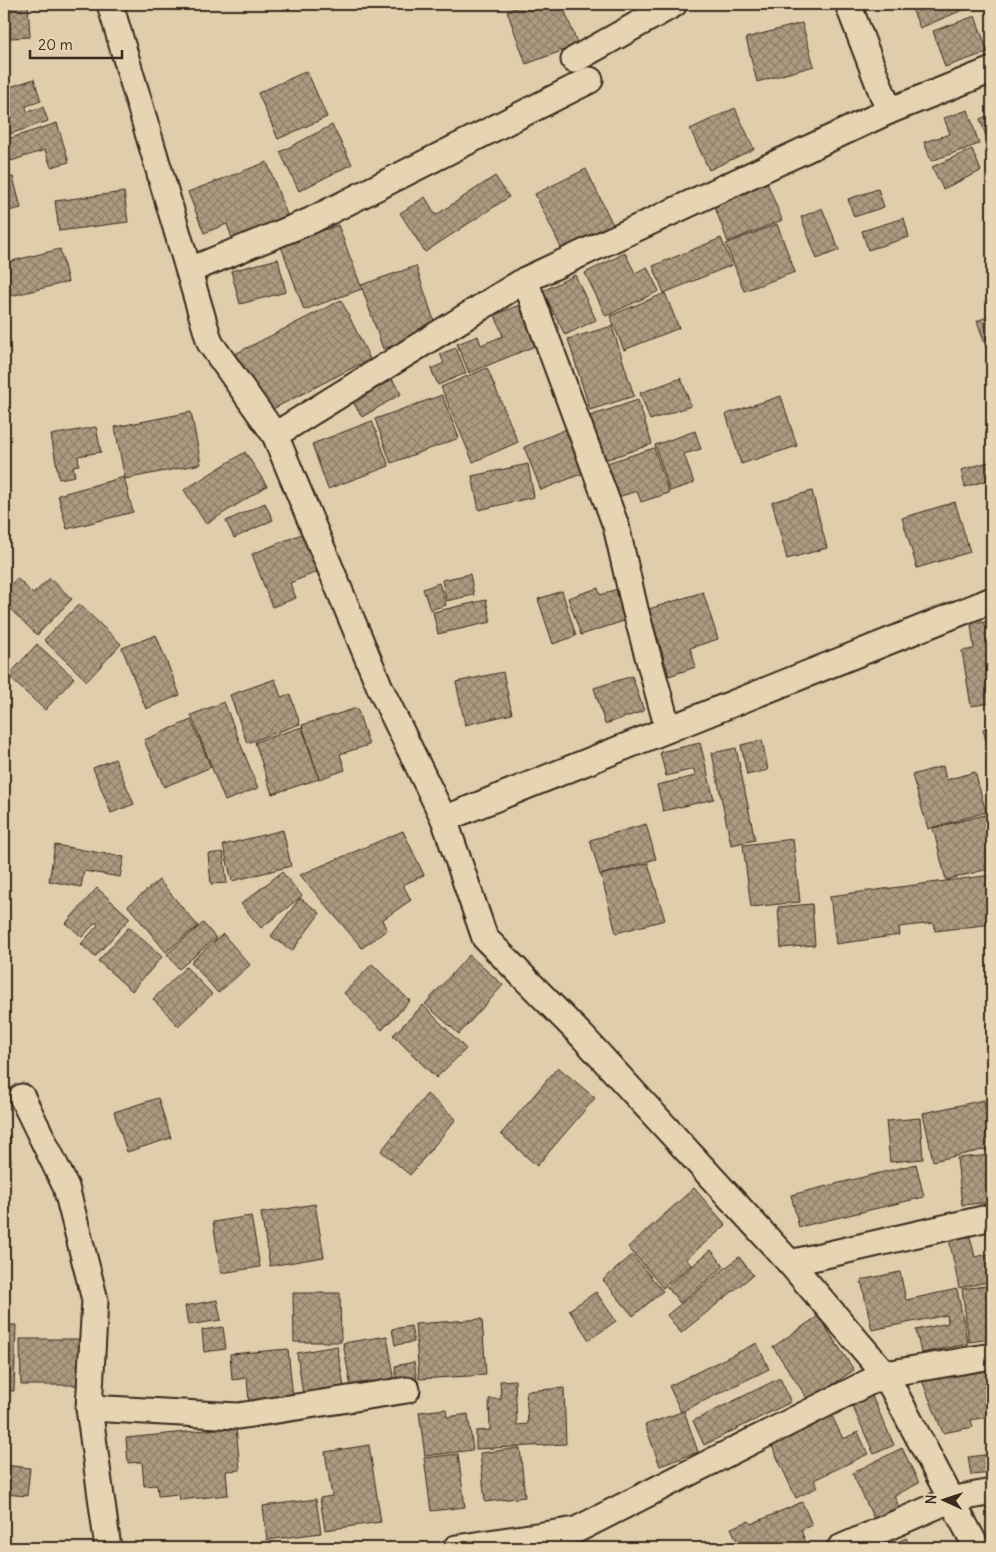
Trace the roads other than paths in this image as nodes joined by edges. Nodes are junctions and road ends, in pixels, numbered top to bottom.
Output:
1 (110, 4) edge
2 (674, 4) edge
3 (848, 4) edge
4 (574, 60) dead end
5 (992, 70) edge
6 (590, 80) dead end
7 (889, 111) junction
8 (190, 270) junction
9 (525, 280) junction
10 (275, 435) junction
11 (992, 600) edge
12 (668, 729) junction
13 (444, 819) junction
14 (22, 1097) dead end
15 (992, 1217) edge
16 (790, 1263) junction
17 (992, 1356) edge
18 (885, 1374) junction
19 (407, 1390) dead end
20 (89, 1408) junction
21 (992, 1492) edge
22 (950, 1500) junction
23 (108, 1548) edge
24 (456, 1548) edge
25 (840, 1548) edge
26 (977, 1548) edge

1 - 8 street
2 - 4 street
3 - 7 street
5 - 7 street
6 - 8 street
7 - 9 street
8 - 10 street
9 - 10 street
9 - 12 street
10 - 13 street
11 - 12 street
12 - 13 street
13 - 16 street
14 - 20 street
15 - 16 street
16 - 18 street
17 - 18 street
18 - 22 street
18 - 24 street
19 - 20 street
20 - 23 street
21 - 22 street
22 - 25 street
22 - 26 street

